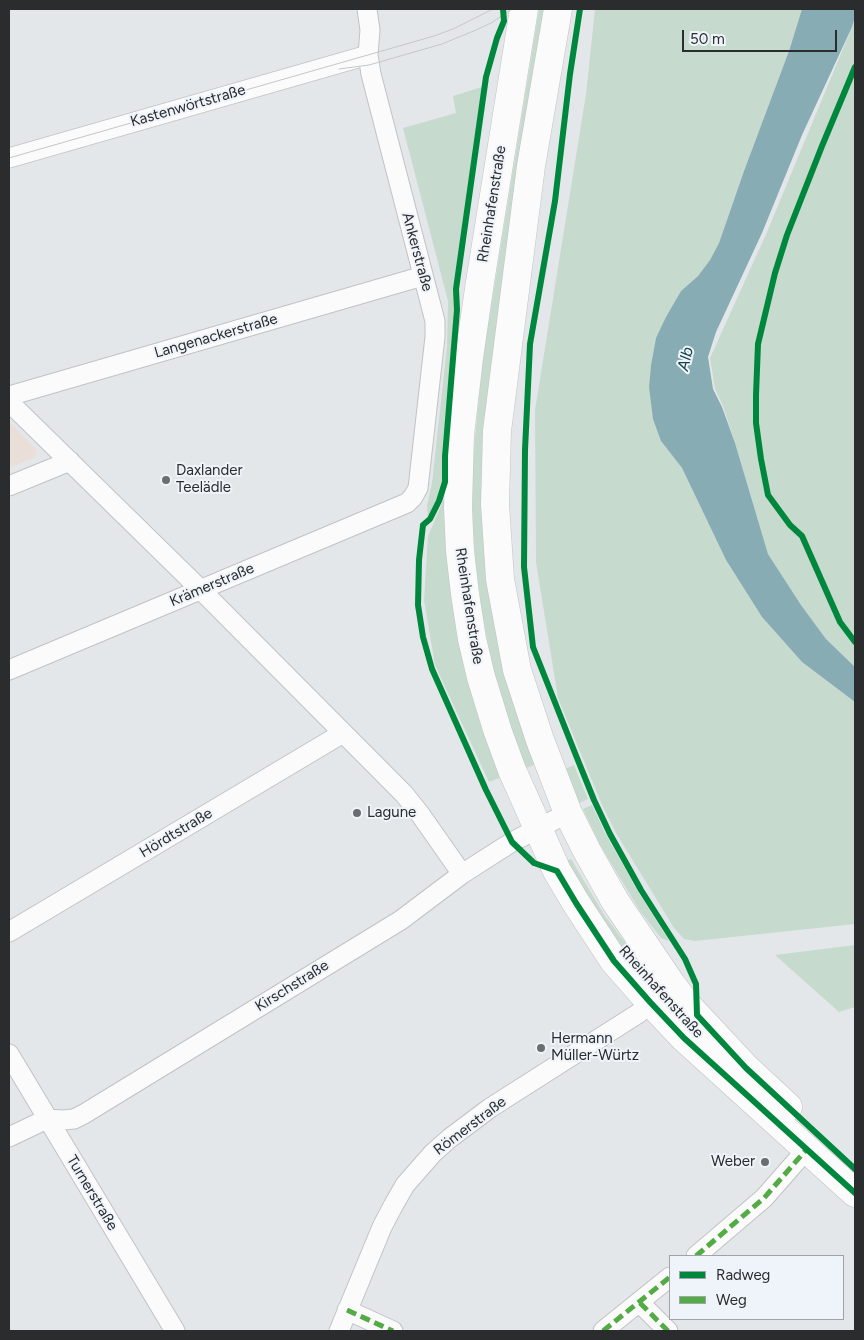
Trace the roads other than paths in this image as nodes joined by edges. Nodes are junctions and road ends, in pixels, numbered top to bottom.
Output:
1 (367, 9) edge
2 (524, 9) edge
3 (558, 9) edge
4 (368, 55) junction
5 (9, 158) edge
6 (423, 276) junction
7 (9, 396) edge
8 (9, 402) edge
9 (70, 461) junction
10 (9, 486) edge
11 (414, 497) joint
12 (201, 590) junction
13 (9, 670) edge
14 (343, 733) junction
15 (568, 813) junction
16 (538, 828) junction
17 (462, 874) junction
18 (9, 932) edge
19 (650, 1002) junction
20 (9, 1054) edge
21 (47, 1119) junction
22 (9, 1137) edge
23 (807, 1149) junction
24 (855, 1169) edge
25 (855, 1192) edge
26 (697, 1255) edge
27 (669, 1278) edge
28 (640, 1303) junction
29 (347, 1310) junction
30 (176, 1331) edge
31 (340, 1331) edge
32 (393, 1331) edge
33 (603, 1331) edge
34 (668, 1331) edge

1 - 4 street, Ankerstraße
2 - 16 main road, Rheinhafenstraße
3 - 15 main road, Rheinhafenstraße
4 - 5 street, Kastenwörtstraße
4 - 6 street, Ankerstraße
6 - 7 street, Langenackerstraße
6 - 11 street, Ankerstraße
8 - 9 street
9 - 10 street
9 - 12 street
11 - 12 street, Krämerstraße
12 - 13 street, Krämerstraße
12 - 14 street
14 - 17 street
14 - 18 street, Hördtstraße
15 - 16 street, Kirschstraße
15 - 24 main road, Rheinhafenstraße
16 - 17 street, Kirschstraße
16 - 19 main road, Rheinhafenstraße
17 - 21 street, Kirschstraße
19 - 23 main road, Rheinhafenstraße
19 - 29 street, Römerstraße
20 - 21 street, Turnerstraße
21 - 22 street, Kirschstraße
21 - 30 street, Turnerstraße
23 - 25 main road, Rheinhafenstraße
23 - 26 street
27 - 28 street
28 - 33 street
28 - 34 street
29 - 31 street, Römerstraße
29 - 32 street

